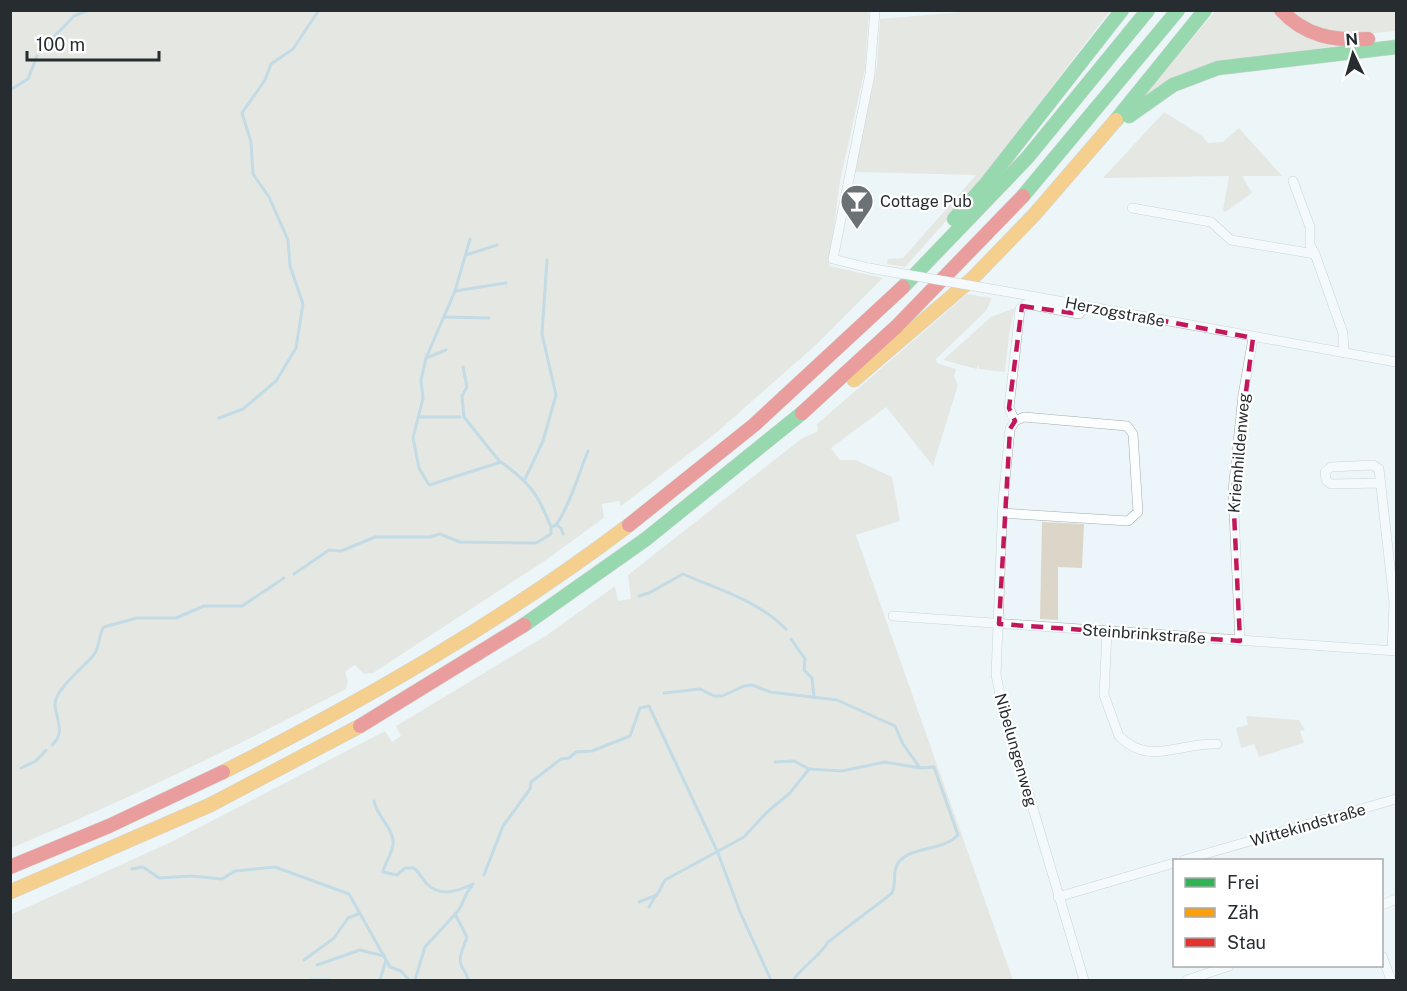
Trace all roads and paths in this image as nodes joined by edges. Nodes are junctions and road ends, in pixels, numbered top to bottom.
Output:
1 (875, 10) edge
2 (1122, 10) edge
3 (1148, 10) edge
4 (1178, 10) edge
5 (1205, 10) edge
6 (1281, 10) edge
7 (1396, 35) edge
8 (1396, 47) edge
9 (1108, 131) junction
10 (1293, 181) dead end
11 (1132, 208) dead end
12 (1315, 254) junction
13 (1086, 306) junction
14 (870, 320) junction
15 (1253, 338) junction
16 (1344, 353) junction
17 (1396, 362) edge
18 (814, 402) junction
19 (1016, 421) junction
20 (1380, 483) junction
21 (1002, 513) junction
22 (892, 616) dead end
23 (999, 624) junction
24 (1107, 632) junction
25 (1240, 640) junction
26 (1394, 650) edge
27 (1217, 744) dead end
28 (1396, 799) edge
29 (1191, 859) edge
30 (1173, 863) edge
31 (10, 867) edge
32 (10, 892) edge
33 (1058, 897) junction
34 (1383, 959) edge
35 (1226, 967) edge
36 (1084, 981) edge
37 (1187, 981) edge
38 (1391, 981) edge

1 - 13 street, Herzogstraße, bridge
2 - 14 highway
3 - 14 highway
4 - 18 highway
5 - 9 highway
6 - 7 highway
8 - 9 highway
9 - 18 highway
10 - 12 street
11 - 12 street
12 - 16 street
13 - 15 street, Herzogstraße
13 - 19 street, Nibelungenweg
14 - 31 highway
15 - 16 street, Herzogstraße
15 - 25 street, Kriemhildenweg
16 - 17 street, Herzogstraße
18 - 32 highway
19 - 21 street, Nibelungenweg
19 - 21 street
20 - 20 street
20 - 26 street
21 - 23 street, Nibelungenweg
22 - 23 street, Steinbrinkstraße
23 - 24 street, Steinbrinkstraße
23 - 33 street, Nibelungenweg
24 - 25 street, Steinbrinkstraße
24 - 27 street
25 - 26 street, Steinbrinkstraße
28 - 29 street, Wittekindstraße
30 - 33 street
33 - 36 street, Nibelungenweg
34 - 38 street
35 - 37 street

